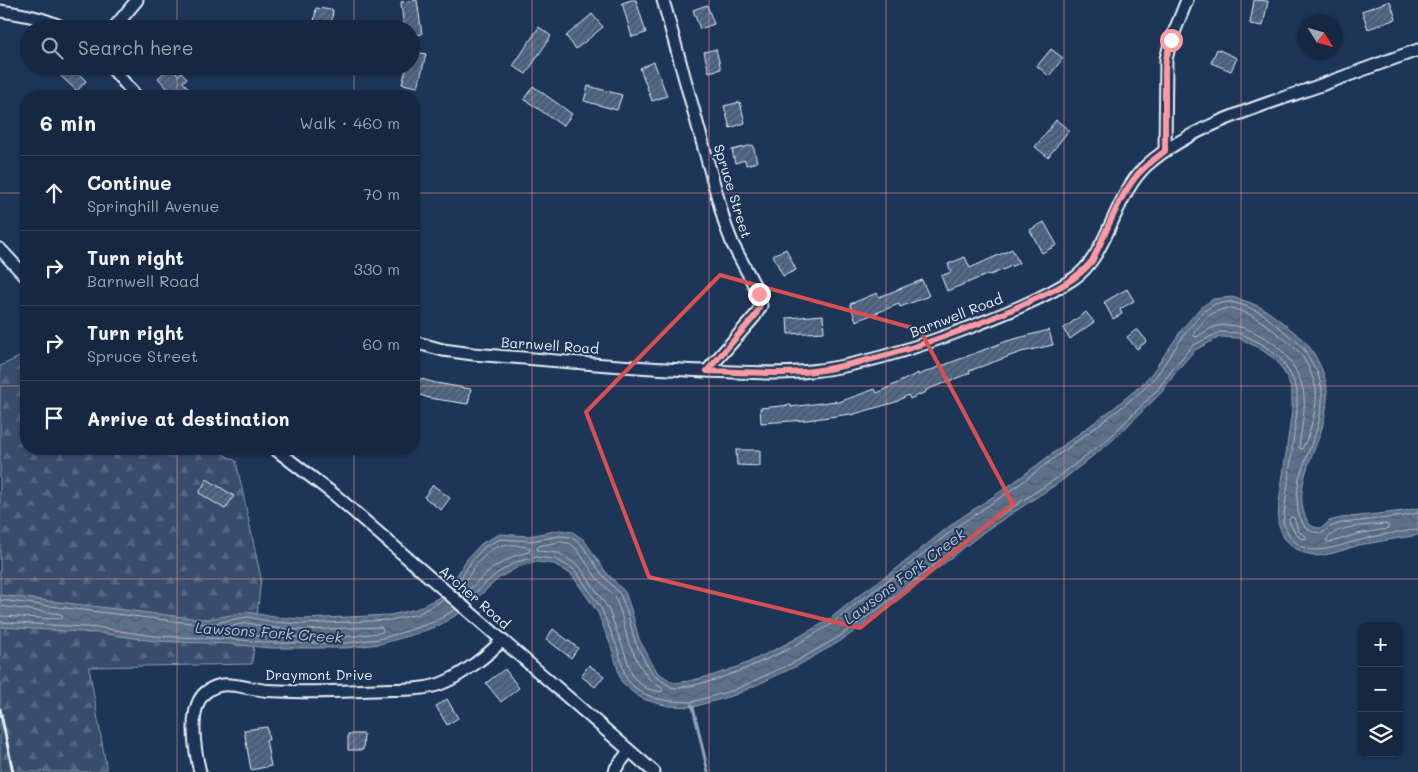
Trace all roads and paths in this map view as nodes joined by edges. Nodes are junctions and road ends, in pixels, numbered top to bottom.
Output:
1 (137, 0) edge
2 (663, 0) edge
3 (1187, 0) edge
4 (0, 11) edge
5 (43, 20) edge
6 (120, 20) edge
7 (1418, 50) edge
8 (118, 75) edge
9 (131, 90) edge
10 (1165, 151) junction
11 (0, 249) edge
12 (20, 271) edge
13 (420, 344) edge
14 (707, 371) junction
15 (283, 455) edge
16 (502, 640) junction
17 (629, 751) junction
18 (200, 772) edge
19 (615, 772) edge
20 (654, 772) edge

1 - 6 street
2 - 14 street, Spruce Street
3 - 10 street
4 - 5 street
7 - 10 street, Barnwell Road
8 - 9 street
10 - 14 street, Barnwell Road
11 - 12 street
13 - 14 street, Barnwell Road
15 - 16 street, Archer Road
16 - 17 street, Archer Road
16 - 18 street, Draymont Drive
17 - 19 street
17 - 20 street, Archer Road

